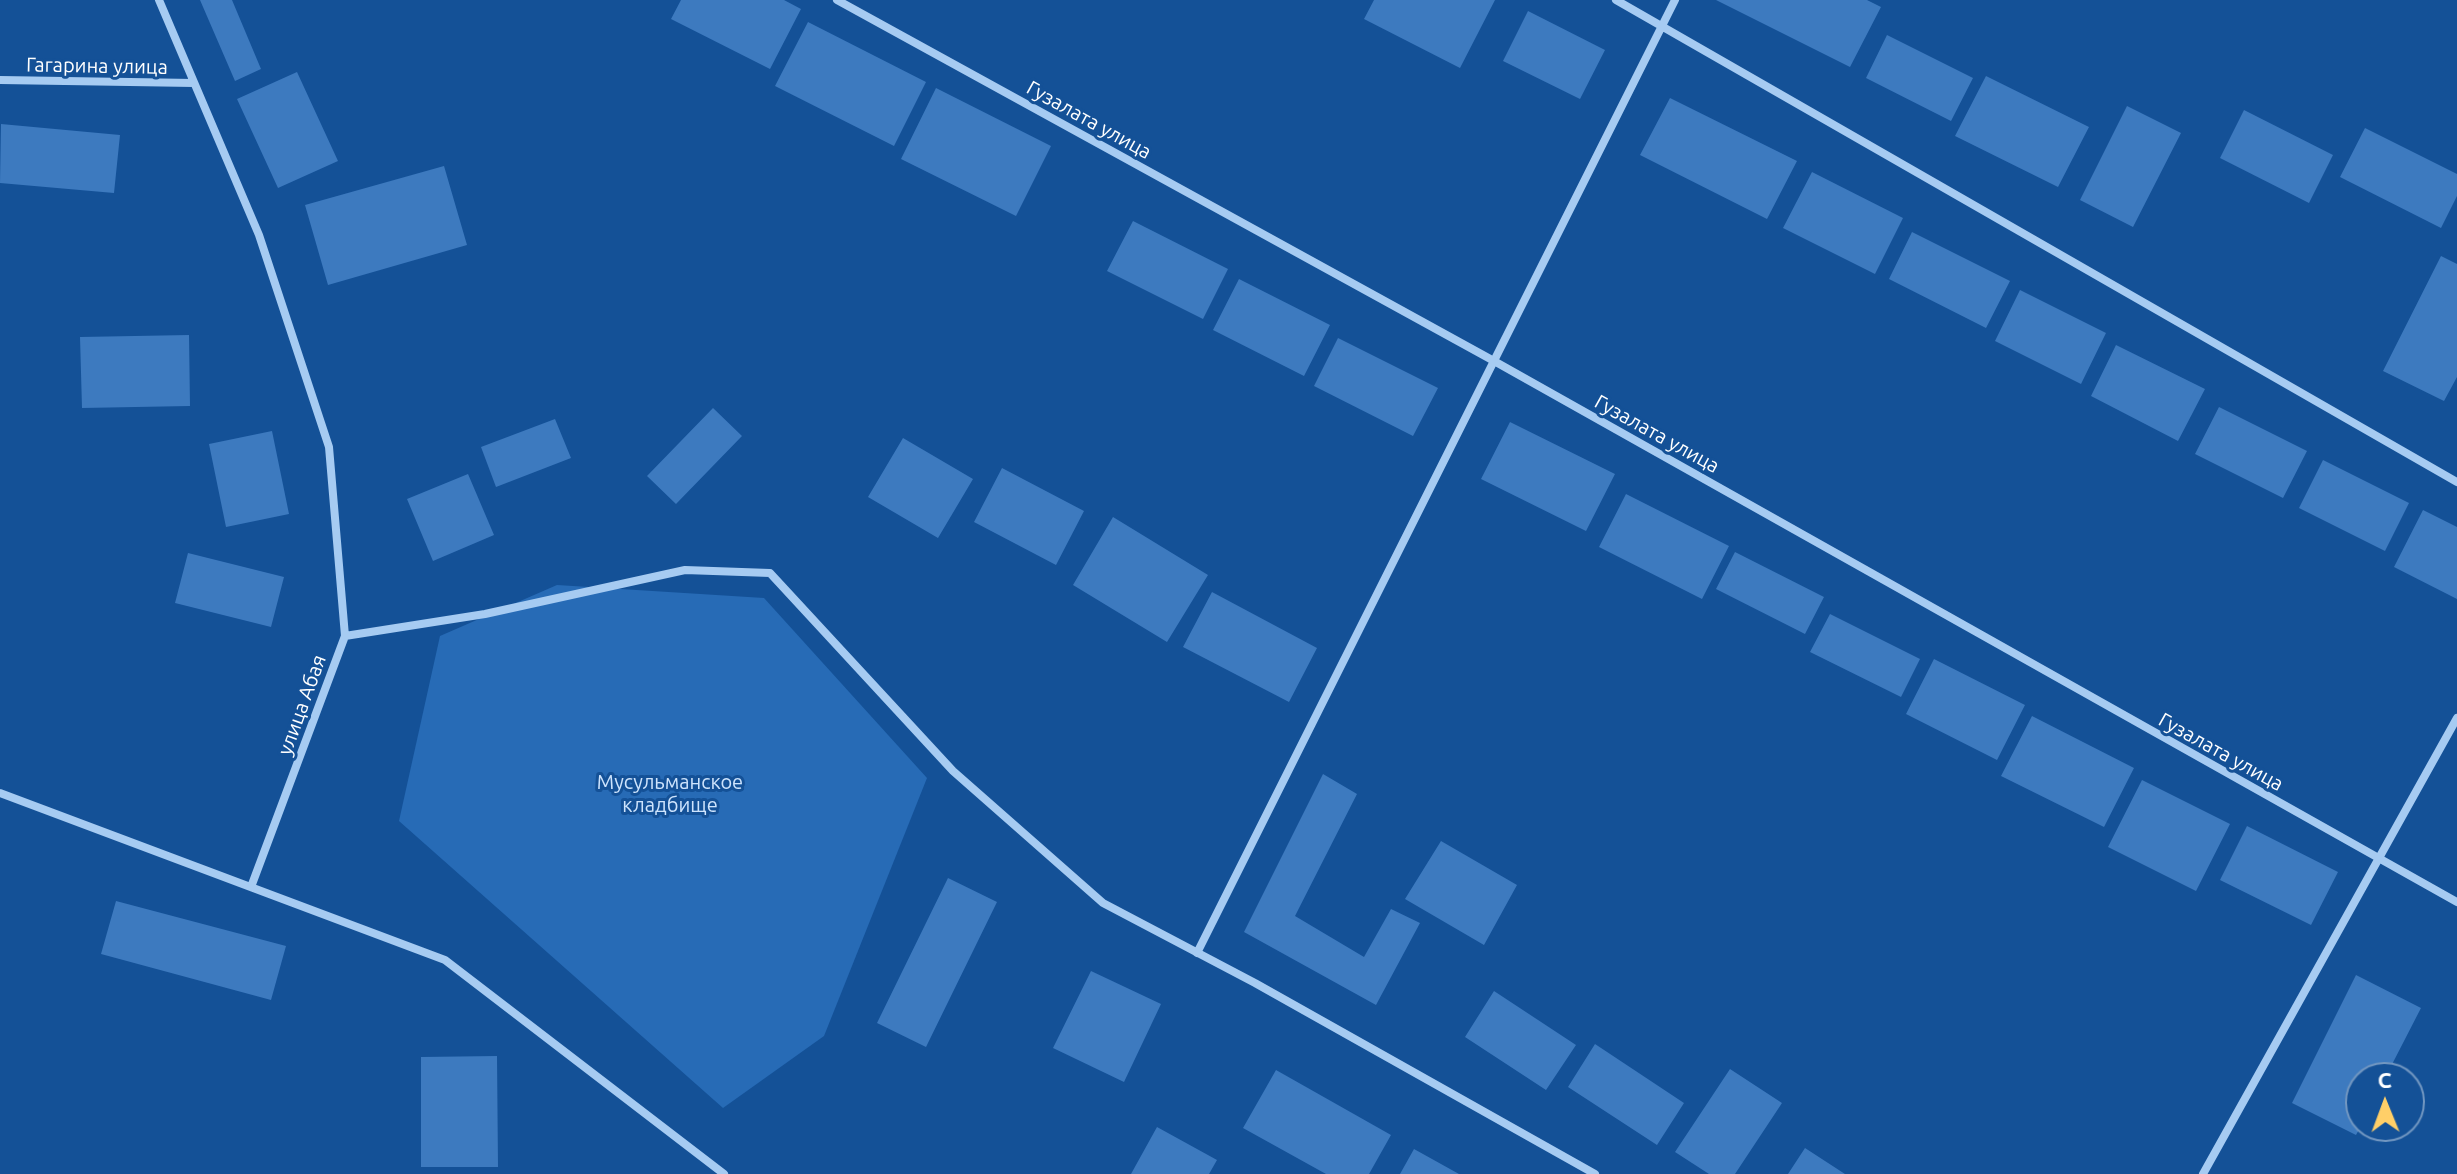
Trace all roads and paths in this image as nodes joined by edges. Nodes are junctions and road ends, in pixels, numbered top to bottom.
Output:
1 (159, 0) edge
2 (837, 0) edge
3 (1616, 0) edge
4 (1675, 0) edge
5 (1663, 25) junction
6 (0, 80) edge
7 (194, 83) junction
8 (1494, 361) junction
9 (2457, 482) edge
10 (345, 636) junction
11 (2457, 718) edge
12 (0, 793) edge
13 (2379, 859) junction
14 (251, 887) junction
15 (2457, 902) edge
16 (1197, 953) junction
17 (724, 1174) edge
18 (1595, 1174) edge
19 (2203, 1174) edge

1 - 7 street, улица Абая
2 - 8 street, Гузалата улица
3 - 5 street
4 - 5 street
5 - 8 street
5 - 9 street
6 - 7 street, Гагарина улица
7 - 10 street, улица Абая
8 - 13 street, Гузалата улица
8 - 16 street
10 - 14 street, улица Абая
10 - 16 street
11 - 13 street
12 - 14 street
13 - 15 street, Гузалата улица
13 - 19 street
14 - 17 street
16 - 18 street

